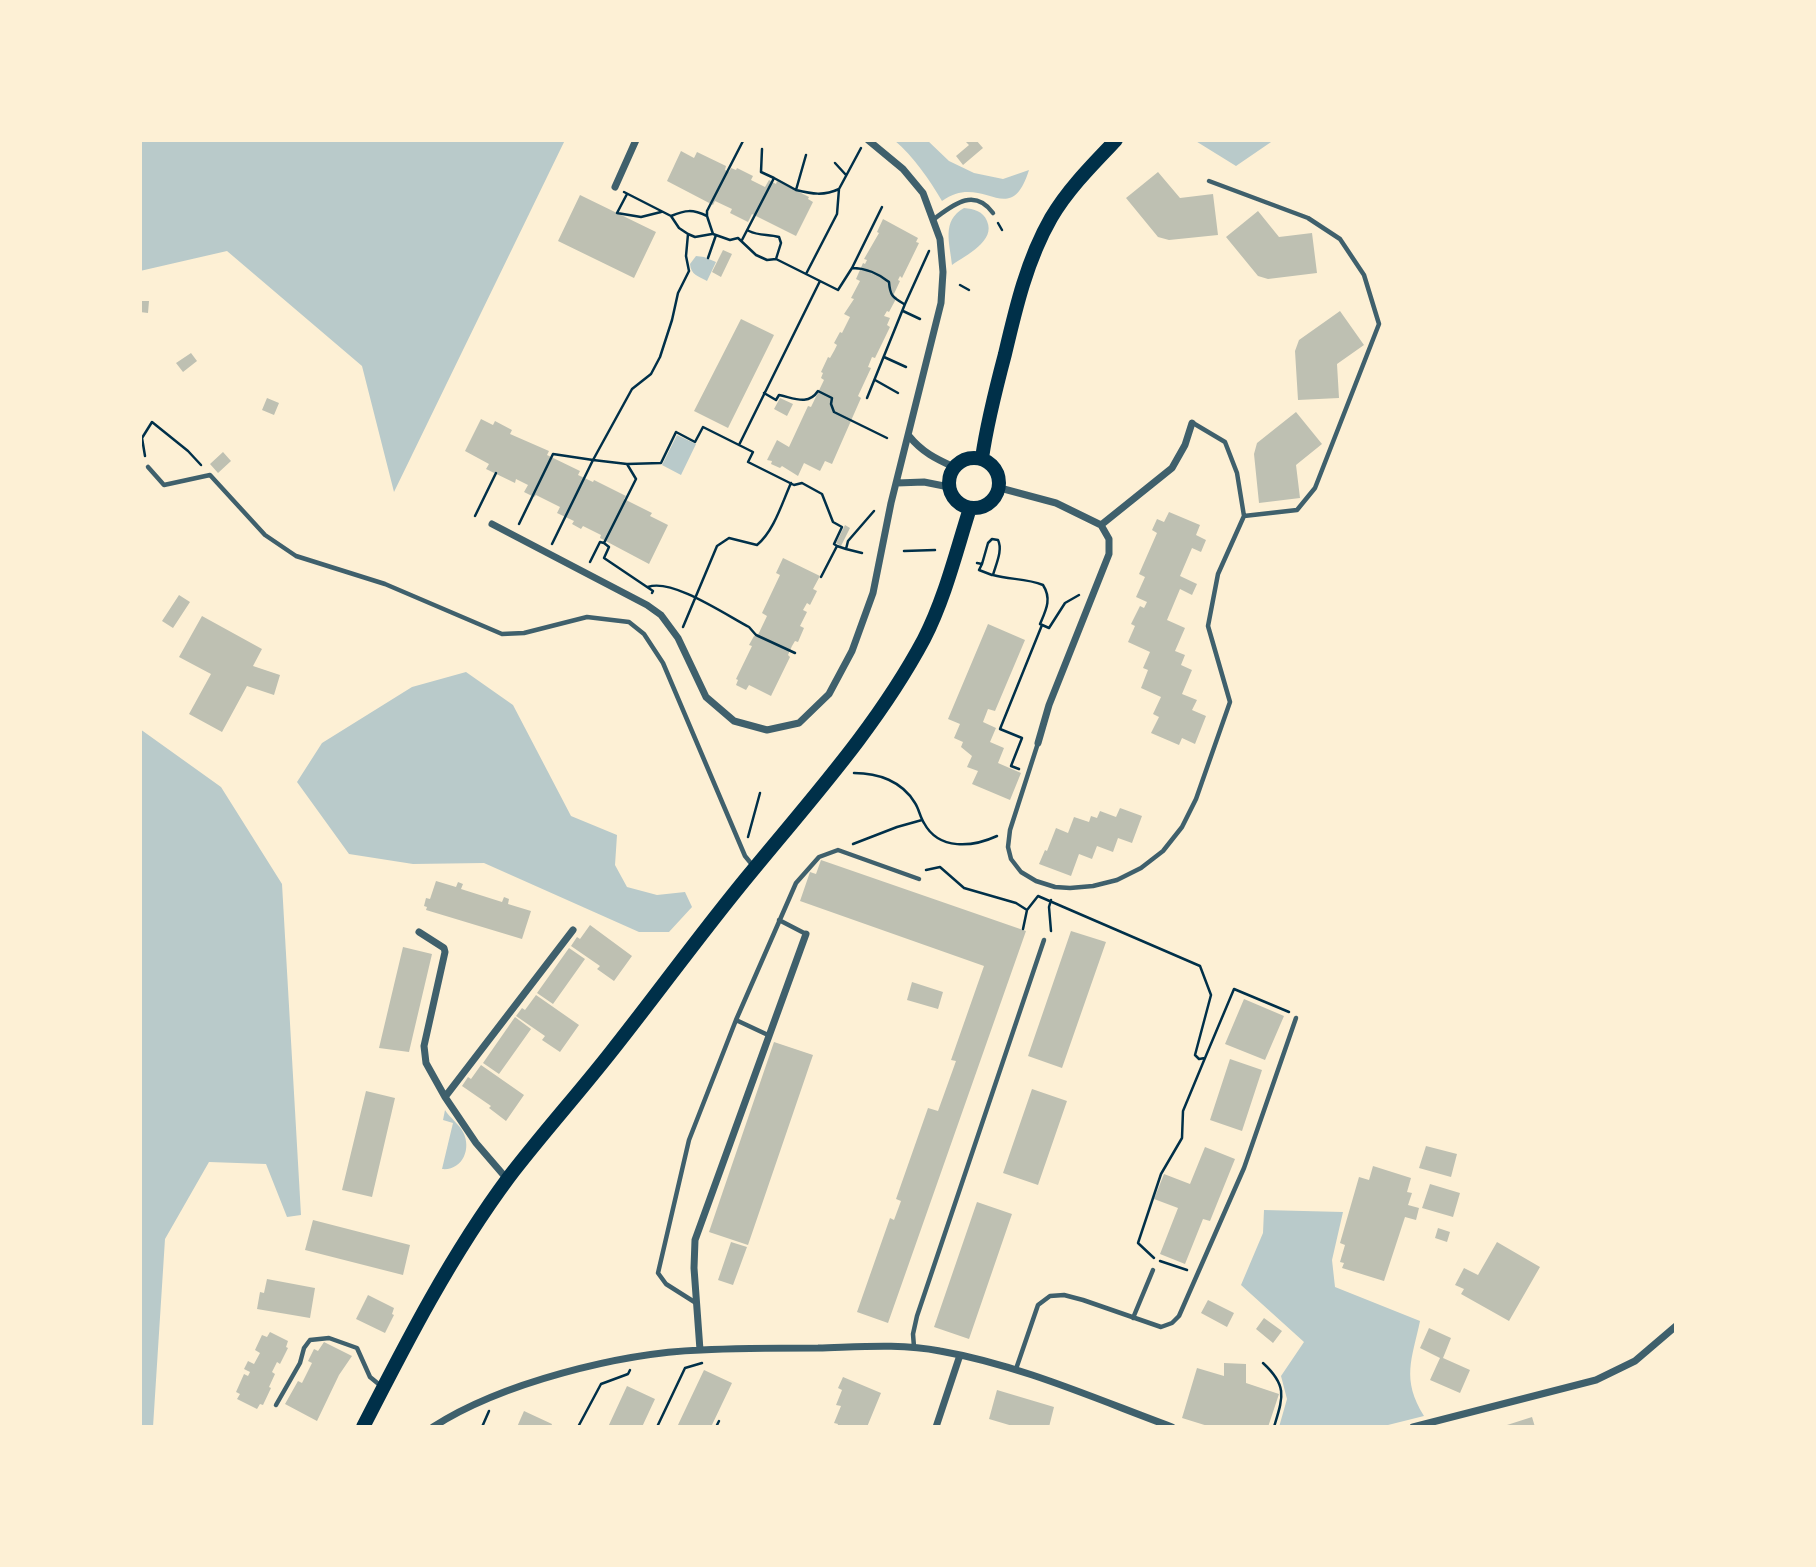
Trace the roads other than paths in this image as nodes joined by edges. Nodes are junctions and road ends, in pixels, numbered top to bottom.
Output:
1 (636, 140) edge
2 (868, 140) edge
3 (1116, 140) edge
4 (1209, 181) dead end
5 (615, 187) road end
6 (993, 213) dead end
7 (934, 219) junction
8 (1192, 423) joint
9 (909, 436) junction
10 (982, 458) junction
11 (148, 467) road end
12 (954, 467) junction
13 (897, 483) junction
14 (949, 487) junction
15 (999, 488) junction
16 (970, 508) junction
17 (1244, 516) junction
18 (492, 524) dead end
19 (1101, 525) junction
20 (1038, 743) joint
21 (754, 868) junction
22 (919, 879) road end
23 (779, 920) junction
24 (573, 930) dead end
25 (419, 932) dead end
26 (806, 934) joint
27 (1044, 940) dead end
28 (1296, 1018) road end
29 (737, 1020) junction
30 (768, 1035) junction
31 (445, 1097) junction
32 (507, 1180) junction
33 (1153, 1270) dead end
34 (696, 1304) junction
35 (1133, 1318) junction
36 (1676, 1325) edge
37 (914, 1347) junction
38 (700, 1350) junction
39 (960, 1354) junction
40 (1016, 1369) junction
41 (383, 1387) junction
42 (276, 1405) dead end
43 (363, 1427) edge
44 (433, 1427) edge
45 (936, 1427) edge
46 (1172, 1427) edge
47 (1413, 1427) edge

1 - 5 street
2 - 7 street
3 - 10 main road
4 - 17 lane
6 - 7 lane
7 - 9 street
8 - 17 lane
8 - 19 street
9 - 12 street
9 - 13 street
10 - 12 main road
10 - 15 main road
11 - 21 lane
12 - 14 main road
13 - 14 street
13 - 18 street
14 - 16 main road
15 - 16 main road
15 - 19 street
16 - 21 main road
17 - 20 lane
19 - 20 street
21 - 32 main road
22 - 23 lane
23 - 26 lane
23 - 29 lane
24 - 31 street
25 - 31 street
26 - 30 street
27 - 37 lane
28 - 35 lane
29 - 30 lane
29 - 34 lane
30 - 34 street
31 - 32 street
32 - 41 main road
33 - 35 lane
34 - 38 street
35 - 40 lane
36 - 47 street
37 - 38 street
37 - 39 street
38 - 44 street
39 - 40 street
39 - 45 street
40 - 46 street
41 - 42 lane
41 - 43 main road

